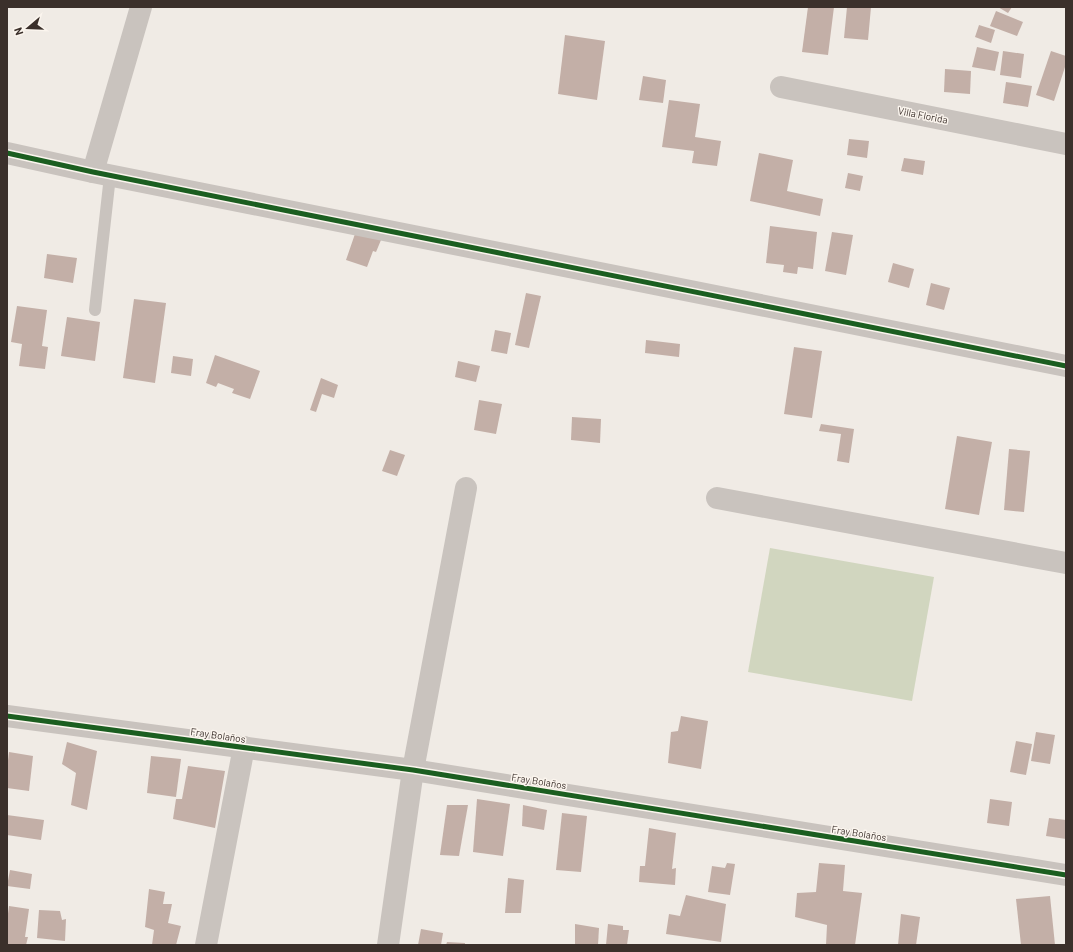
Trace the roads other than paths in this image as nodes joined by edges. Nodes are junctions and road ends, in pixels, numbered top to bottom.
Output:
1 (141, 7) edge
2 (781, 87) dead end
3 (1066, 144) edge
4 (7, 153) edge
5 (101, 174) junction
6 (95, 310) dead end
7 (1066, 366) edge
8 (466, 488) dead end
9 (717, 498) dead end
10 (1066, 563) edge
11 (7, 716) edge
12 (244, 747) junction
13 (413, 770) junction
14 (1066, 875) edge
15 (206, 945) edge
16 (388, 945) edge

1 - 5 street
2 - 3 street, Villa Florida
4 - 5 street
5 - 6 lane
5 - 7 street
8 - 13 street
9 - 10 street
11 - 12 street, Fray Bolaños
12 - 13 street, Fray Bolaños
12 - 15 street
13 - 14 street, Fray Bolaños
13 - 16 street

